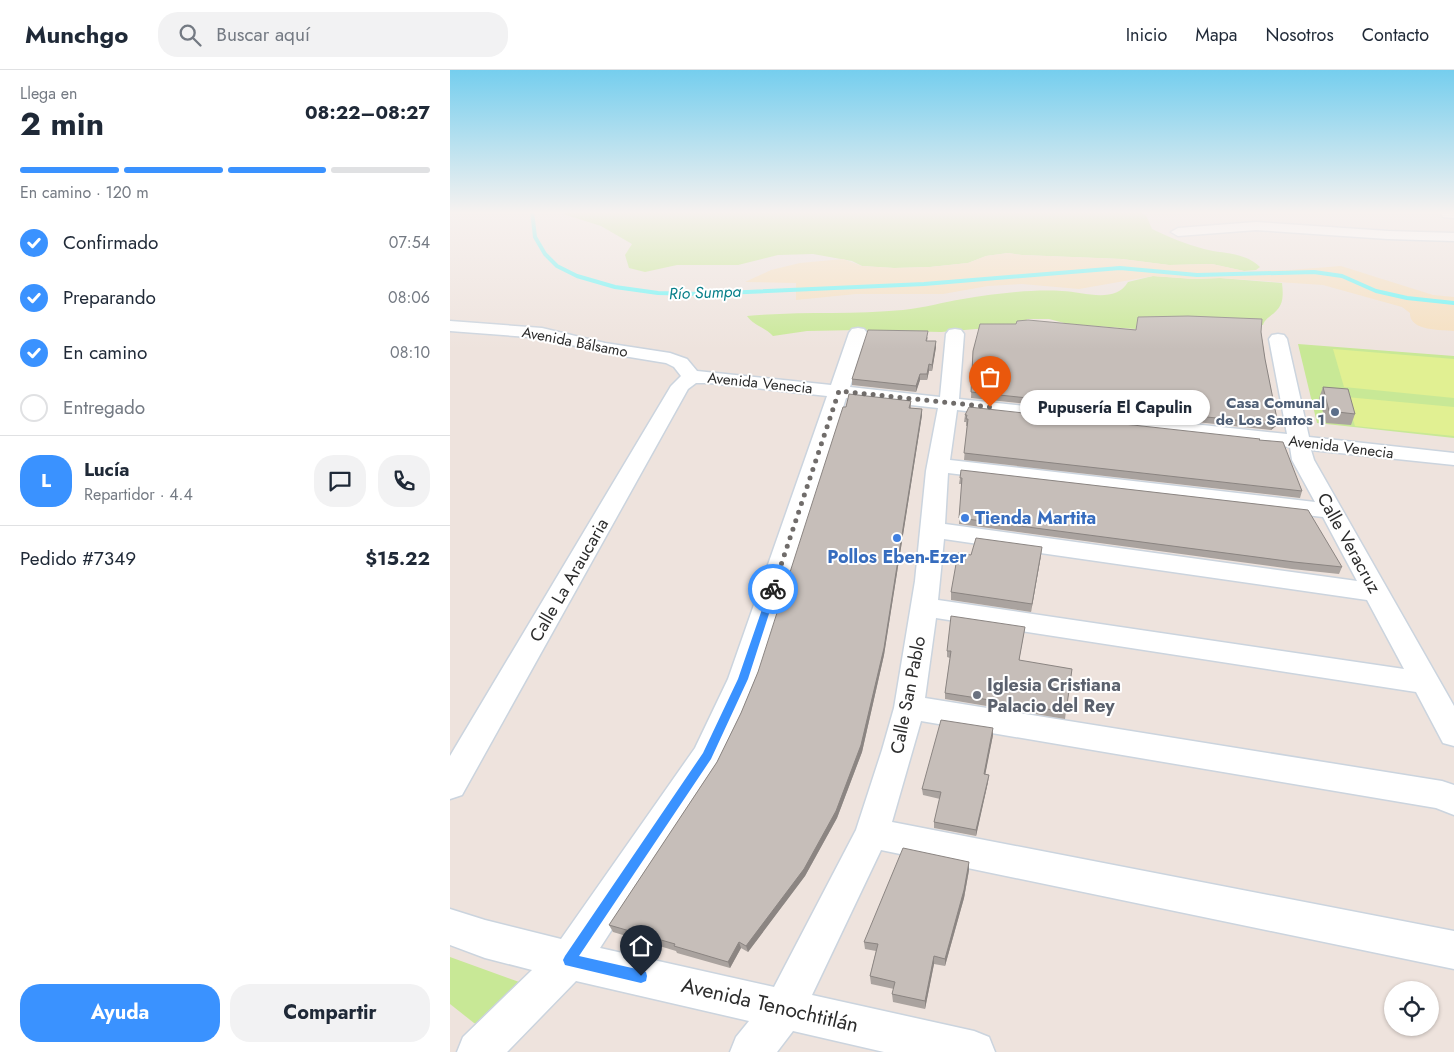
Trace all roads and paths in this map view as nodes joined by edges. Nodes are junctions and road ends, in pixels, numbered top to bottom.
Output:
1 (450, 326) edge
2 (858, 333) dead end
3 (955, 334) dead end
4 (1278, 338) dead end
5 (670, 358) joint
6 (691, 377) junction
7 (839, 391) junction
8 (949, 402) junction
9 (1299, 442) junction
10 (1454, 459) edge
11 (938, 465) junction
12 (1331, 511) junction
13 (933, 530) junction
14 (1378, 593) junction
15 (923, 607) junction
16 (1426, 683) junction
17 (909, 708) junction
18 (1454, 734) edge
19 (450, 786) edge
20 (1454, 801) edge
21 (872, 833) junction
22 (450, 927) edge
23 (1454, 950) edge
24 (569, 960) junction
25 (785, 1008) junction
26 (478, 1052) edge
27 (751, 1052) edge
28 (974, 1052) edge

1 - 5 street, Avenida Bálsamo
2 - 7 street
3 - 8 street, Calle San Pablo
4 - 9 street, Calle Veracruz
5 - 6 street, Avenida Venecia
6 - 7 street, Avenida Venecia
6 - 19 street, Calle La Araucaria
7 - 8 street, Avenida Venecia
7 - 24 street
8 - 9 street, Avenida Venecia
8 - 11 street, Calle San Pablo
9 - 10 street, Avenida Venecia
9 - 12 street, Calle Veracruz
11 - 12 street
11 - 13 street, Calle San Pablo
12 - 14 street, Calle Veracruz
13 - 14 street
13 - 15 street, Calle San Pablo
14 - 16 street, Calle Veracruz
15 - 16 street
15 - 17 street, Calle San Pablo
16 - 18 street, Calle Veracruz
17 - 20 street
17 - 21 street, Calle San Pablo
21 - 23 street
21 - 25 street, Calle San Pablo
22 - 24 street, Avenida Tenochtitlán
24 - 25 street, Avenida Tenochtitlán
24 - 26 street
25 - 27 street, Calle San Pablo
25 - 28 street, Avenida Tenochtitlán

